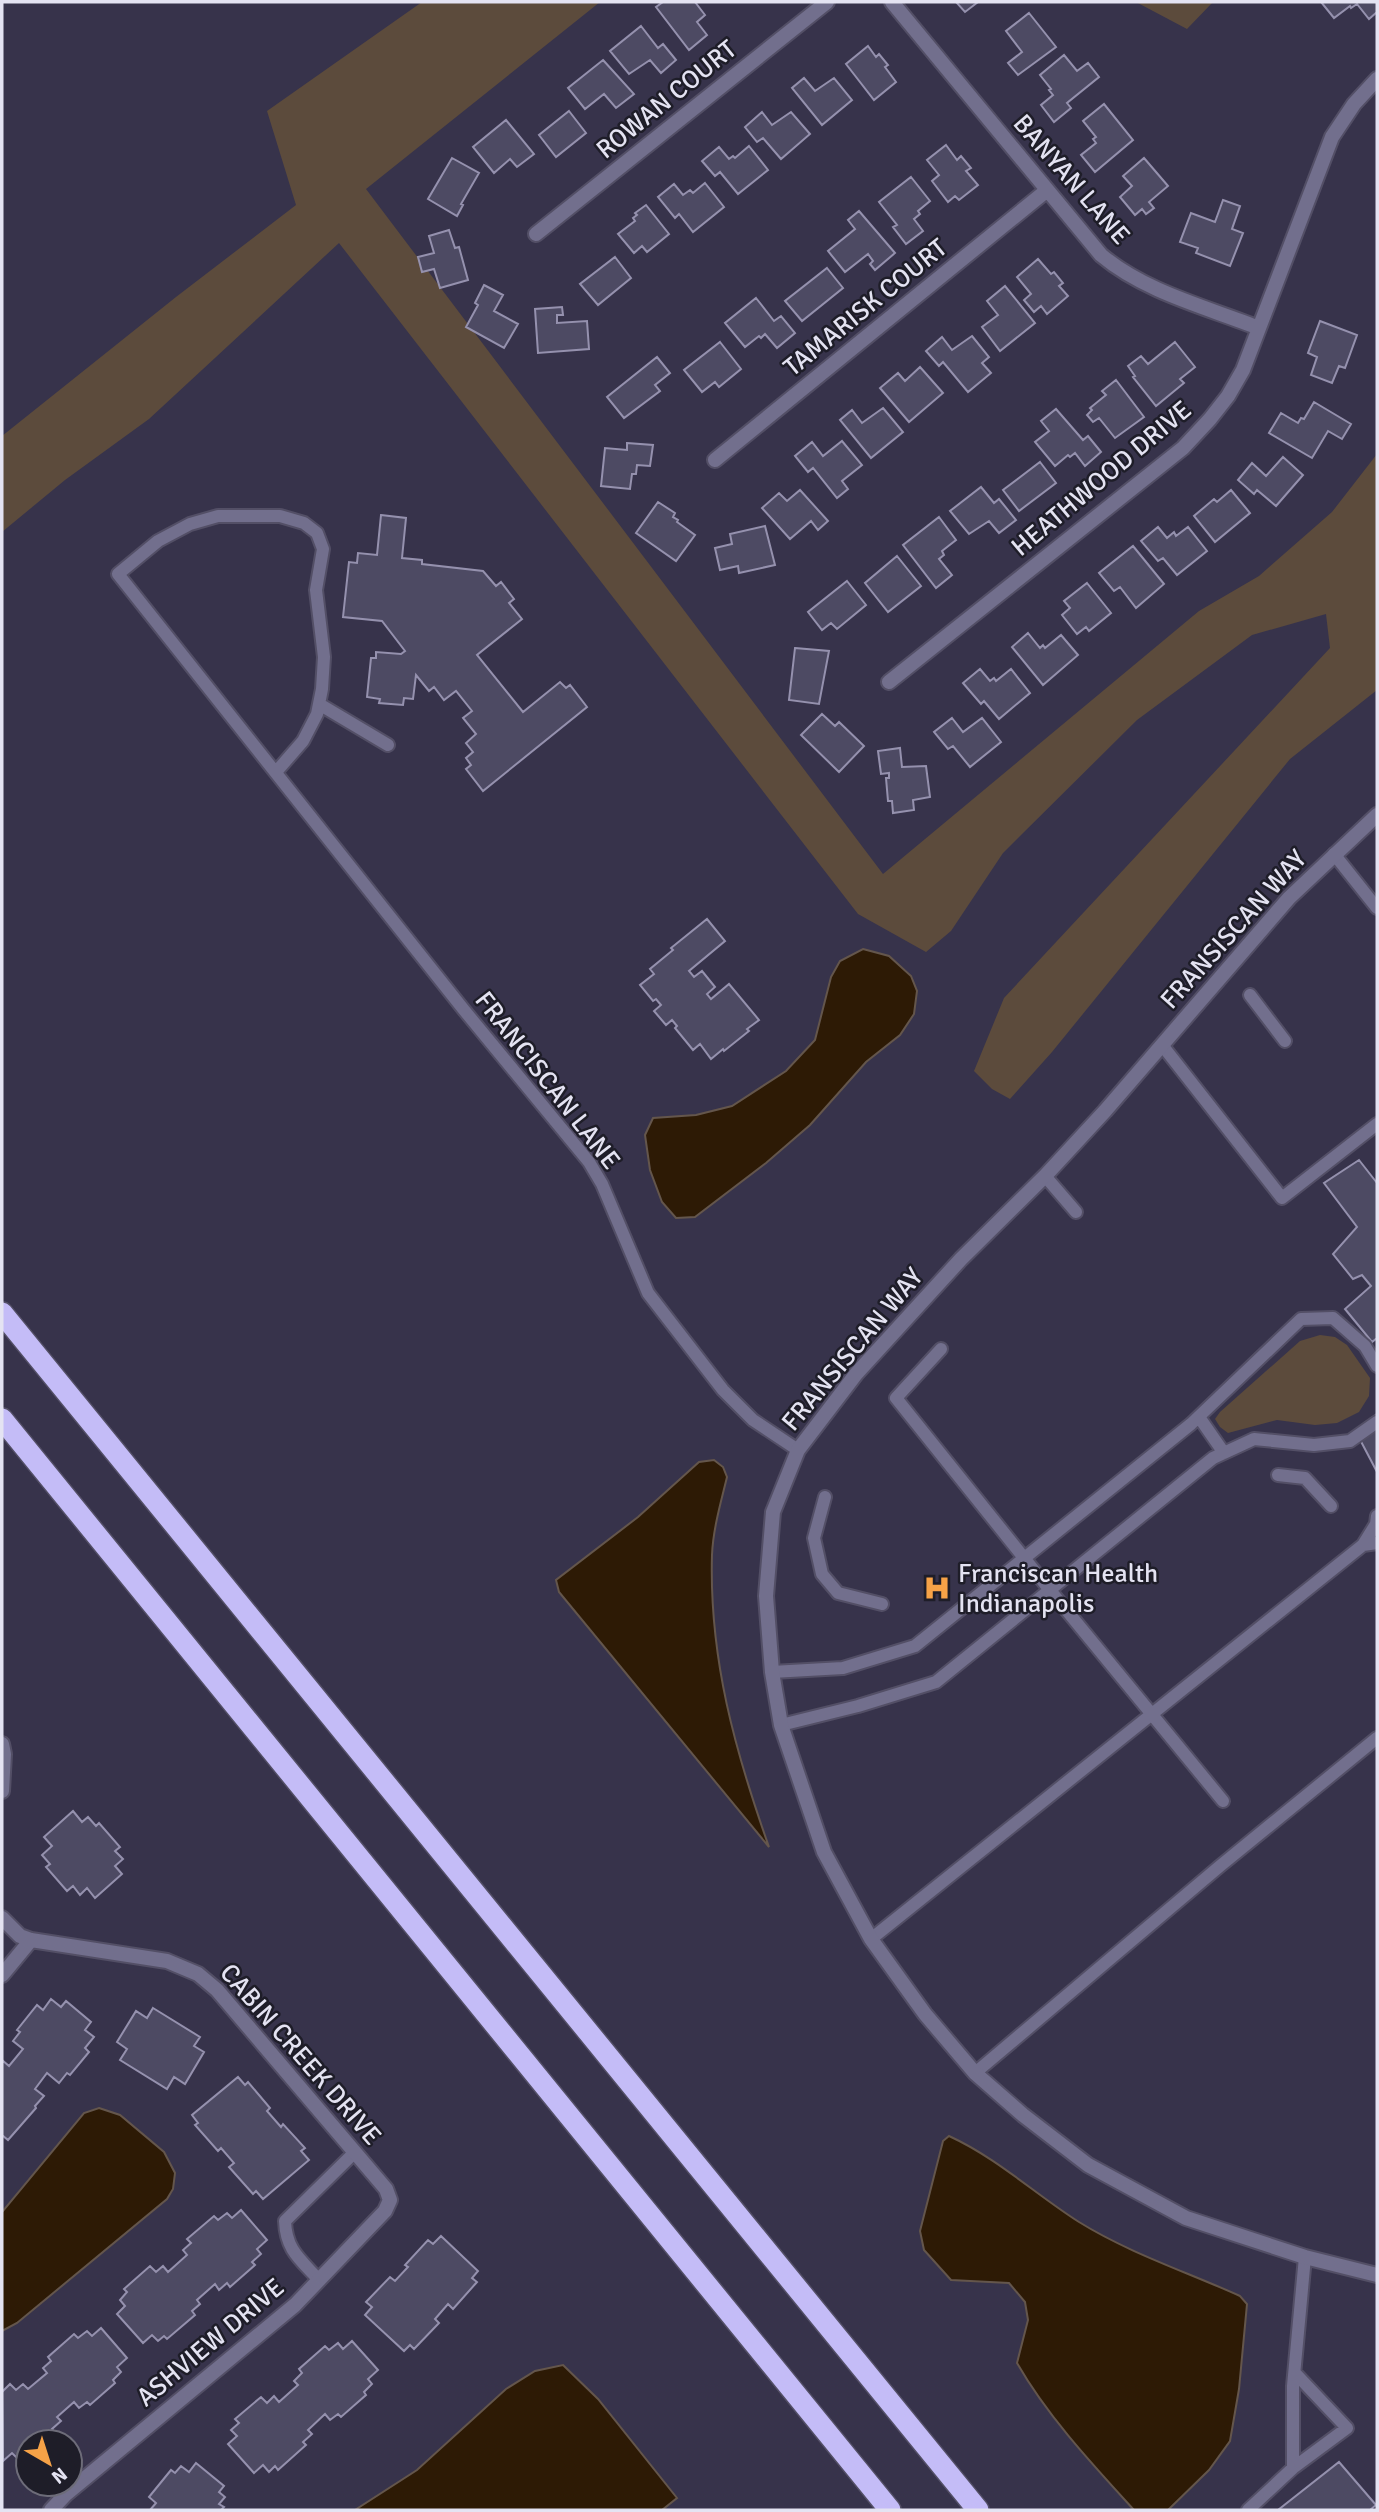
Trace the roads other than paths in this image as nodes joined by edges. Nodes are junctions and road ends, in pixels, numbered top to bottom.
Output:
1 (827, 2) edge
2 (892, 2) edge
3 (1377, 79) edge
4 (1046, 191) junction
5 (536, 234) dead end
6 (1259, 328) junction
7 (715, 460) dead end
8 (889, 682) dead end
9 (319, 704) junction
10 (388, 745) dead end
11 (276, 772) junction
12 (1377, 815) edge
13 (1334, 854) junction
14 (1377, 908) edge
15 (1250, 995) dead end
16 (1284, 1041) dead end
17 (1162, 1045) junction
18 (1377, 1124) edge
19 (1045, 1175) junction
20 (1076, 1212) dead end
21 (2, 1312) edge
22 (941, 1349) dead end
23 (1377, 1366) edge
24 (1199, 1417) junction
25 (2, 1419) edge
26 (1377, 1422) edge
27 (798, 1450) junction
28 (1224, 1453) junction
29 (1278, 1475) dead end
30 (825, 1497) dead end
31 (1331, 1506) dead end
32 (1377, 1516) edge
33 (1377, 1543) edge
34 (1363, 1545) junction
35 (1024, 1558) junction
36 (1049, 1589) junction
37 (882, 1604) dead end
38 (772, 1672) junction
39 (1152, 1715) junction
40 (781, 1724) junction
41 (1377, 1738) edge
42 (2, 1744) edge
43 (2, 1791) edge
44 (1223, 1801) dead end
45 (2, 1918) edge
46 (871, 1939) junction
47 (32, 1940) junction
48 (2, 1975) edge
49 (975, 2073) junction
50 (355, 2152) junction
51 (390, 2200) joint
52 (1305, 2257) junction
53 (1377, 2275) edge
54 (319, 2280) junction
55 (1295, 2373) junction
56 (1293, 2468) junction
57 (51, 2510) edge
58 (890, 2510) edge
59 (978, 2510) edge
60 (1248, 2510) edge

1 - 5 street, ROWAN COURT
2 - 4 street, BANYAN LANE
3 - 6 street, HEATHWOOD DRIVE
4 - 6 street, BANYAN LANE
4 - 7 street, TAMARISK COURT
6 - 8 street, HEATHWOOD DRIVE
9 - 10 lane
9 - 11 lane, FRANCISCAN LANE
9 - 11 lane, FRANCISCAN LANE
11 - 27 lane, FRANCISCAN LANE
12 - 13 street, FRANSISCAN WAY
13 - 14 lane
13 - 17 street, FRANSISCAN WAY
15 - 16 lane
17 - 18 lane
17 - 19 street, FRANSISCAN WAY
19 - 20 lane
19 - 27 street, FRANSISCAN WAY
21 - 59 highway
22 - 35 lane
23 - 24 lane
24 - 28 lane
24 - 35 lane
25 - 58 highway
26 - 28 lane
27 - 38 street, FRANSISCAN WAY
28 - 36 lane
29 - 31 lane
30 - 37 lane
32 - 34 lane
33 - 34 lane
34 - 39 lane
35 - 36 lane
35 - 38 lane
36 - 39 lane
36 - 40 lane
38 - 40 street, FRANSISCAN WAY
39 - 44 lane
39 - 46 lane
40 - 46 street, FRANSISCAN WAY
41 - 49 lane
42 - 43 street
45 - 47 street, CABIN CREEK DRIVE
46 - 49 street, FRANSISCAN WAY
47 - 48 street
47 - 50 street, CABIN CREEK DRIVE
49 - 52 street, FRANSISCAN WAY
50 - 51 street, CABIN CREEK DRIVE
50 - 54 lane
51 - 54 street, ASHVIEW DRIVE
52 - 53 street, FRANSISCAN WAY
52 - 55 lane
54 - 57 street, ASHVIEW DRIVE
55 - 56 lane
55 - 56 lane
56 - 60 lane

